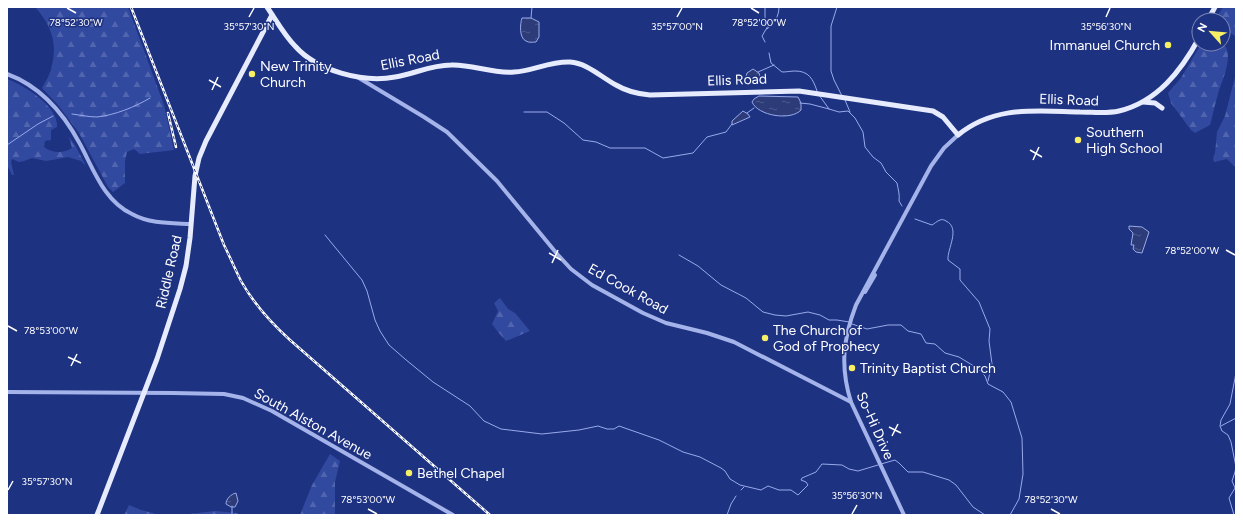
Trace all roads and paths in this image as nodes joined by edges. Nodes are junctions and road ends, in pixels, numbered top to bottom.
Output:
1 (267, 7) edge
2 (272, 15) junction
3 (1191, 52) edge
4 (7, 74) edge
5 (359, 78) junction
6 (1142, 102) junction
7 (1162, 108) dead end
8 (958, 135) junction
9 (192, 224) junction
10 (7, 392) edge
11 (144, 393) junction
12 (851, 402) junction
13 (97, 515) edge
14 (453, 515) edge
15 (904, 515) edge

1 - 2 main road, Ellis Road
2 - 5 main road, Ellis Road
2 - 9 main road, Riddle Road
3 - 6 main road, Ellis Road
4 - 9 street
5 - 8 main road, Ellis Road
5 - 12 street, Ed Cook Road
6 - 7 main road
6 - 8 main road, Ellis Road
8 - 12 street, So-Hi Drive
9 - 11 main road, Riddle Road
10 - 11 street, South Alston Avenue
11 - 13 main road, Riddle Road
11 - 14 street, South Alston Avenue
12 - 15 street, So-Hi Drive

